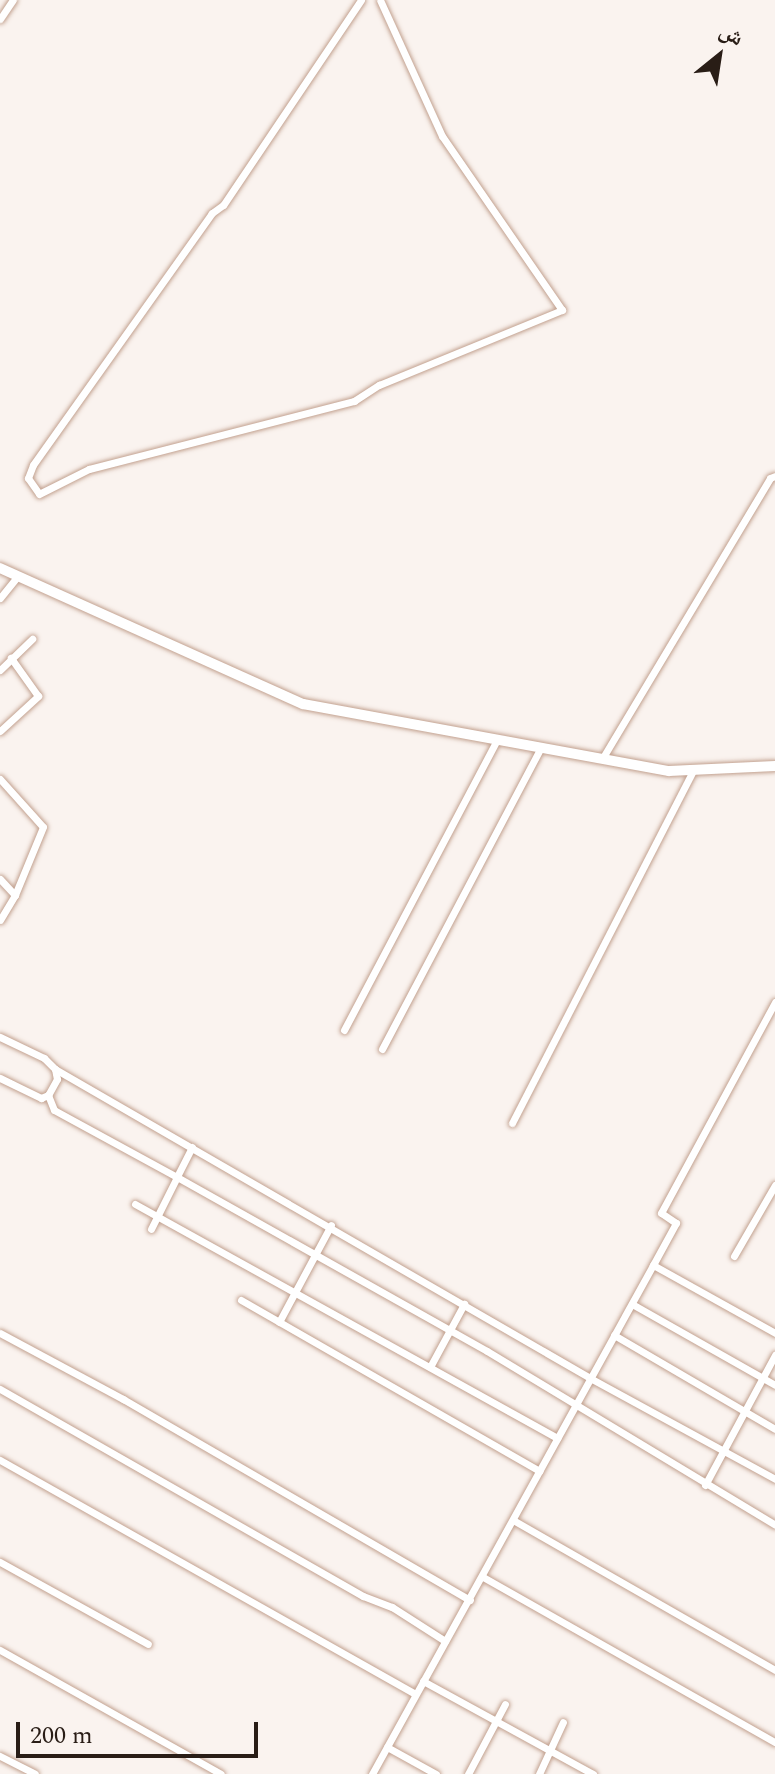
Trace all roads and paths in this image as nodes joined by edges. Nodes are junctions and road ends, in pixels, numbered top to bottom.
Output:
1 (13, 0) edge
2 (361, 0) edge
3 (380, 0) edge
4 (0, 19) edge
5 (775, 476) edge
6 (0, 568) edge
7 (18, 576) junction
8 (0, 598) edge
9 (32, 639) dead end
10 (11, 658) junction
11 (0, 670) edge
12 (0, 731) edge
13 (497, 740) junction
14 (541, 748) junction
15 (602, 759) junction
16 (775, 766) edge
17 (693, 771) junction
18 (0, 779) edge
19 (9, 788) junction
20 (0, 796) edge
21 (0, 879) edge
22 (15, 895) junction
23 (0, 920) edge
24 (775, 1002) edge
25 (344, 1030) dead end
26 (0, 1037) edge
27 (382, 1049) dead end
28 (55, 1069) junction
29 (0, 1078) edge
30 (48, 1095) junction
31 (512, 1123) dead end
32 (192, 1147) junction
33 (177, 1177) junction
34 (775, 1185) edge
35 (135, 1204) dead end
36 (158, 1217) junction
37 (331, 1225) junction
38 (151, 1229) dead end
39 (315, 1255) junction
40 (734, 1256) dead end
41 (653, 1265) junction
42 (294, 1292) junction
43 (241, 1300) dead end
44 (464, 1304) junction
45 (632, 1304) junction
46 (279, 1322) junction
47 (449, 1331) junction
48 (0, 1333) edge
49 (775, 1333) edge
50 (614, 1335) junction
51 (775, 1355) edge
52 (430, 1367) junction
53 (590, 1378) junction
54 (762, 1378) junction
55 (775, 1385) edge
56 (0, 1389) edge
57 (576, 1404) junction
58 (744, 1412) junction
59 (775, 1429) edge
60 (557, 1438) junction
61 (724, 1450) junction
62 (0, 1460) edge
63 (539, 1471) junction
64 (775, 1479) edge
65 (705, 1485) junction
66 (513, 1520) junction
67 (775, 1525) edge
68 (0, 1562) edge
69 (483, 1577) junction
70 (470, 1600) junction
71 (445, 1641) junction
72 (148, 1644) dead end
73 (0, 1650) edge
74 (775, 1670) edge
75 (423, 1681) junction
76 (415, 1694) junction
77 (505, 1704) dead end
78 (496, 1720) junction
79 (563, 1722) dead end
80 (775, 1742) edge
81 (387, 1747) junction
82 (551, 1751) junction
83 (0, 1756) edge
84 (35, 1774) edge
85 (221, 1774) edge
86 (372, 1774) edge
87 (436, 1774) edge
88 (468, 1774) edge
89 (539, 1774) edge
90 (593, 1774) edge

1 - 4 street
2 - 3 street
5 - 15 street
6 - 7 main road
7 - 8 street
7 - 13 main road
9 - 10 street
10 - 11 street
10 - 12 street
13 - 14 main road
13 - 25 street
14 - 15 main road
14 - 27 street
15 - 17 main road
16 - 17 main road
17 - 31 street
18 - 19 street
19 - 20 street
19 - 22 street
21 - 22 street
22 - 23 street
24 - 41 street
26 - 28 street
28 - 30 street
28 - 32 street
29 - 30 street
30 - 33 street
32 - 33 street
32 - 37 street
33 - 36 street
33 - 39 street
34 - 40 street
35 - 36 street
36 - 38 street
36 - 42 street
37 - 39 street
37 - 44 street
39 - 42 street
39 - 47 street
41 - 45 street
41 - 49 street
42 - 46 street
42 - 52 street
43 - 46 street
44 - 47 street
44 - 53 street
45 - 50 street
45 - 54 street
46 - 63 street
47 - 52 street
47 - 57 street
48 - 70 street
50 - 53 street
50 - 58 street
51 - 54 street
52 - 60 street
53 - 57 street
53 - 61 street
54 - 55 street
54 - 58 street
56 - 71 street
57 - 60 street
57 - 65 street
58 - 59 street
58 - 61 street
60 - 63 street
61 - 64 street
61 - 65 street
62 - 76 street
63 - 66 street
65 - 67 street
66 - 69 street
66 - 74 street
68 - 72 street
69 - 70 street
69 - 80 street
70 - 71 street
71 - 75 street
73 - 85 street
75 - 76 street
75 - 78 street
76 - 81 street
77 - 78 street
78 - 82 street
78 - 88 street
79 - 82 street
81 - 86 street
81 - 87 street
82 - 89 street
82 - 90 street
83 - 84 street

